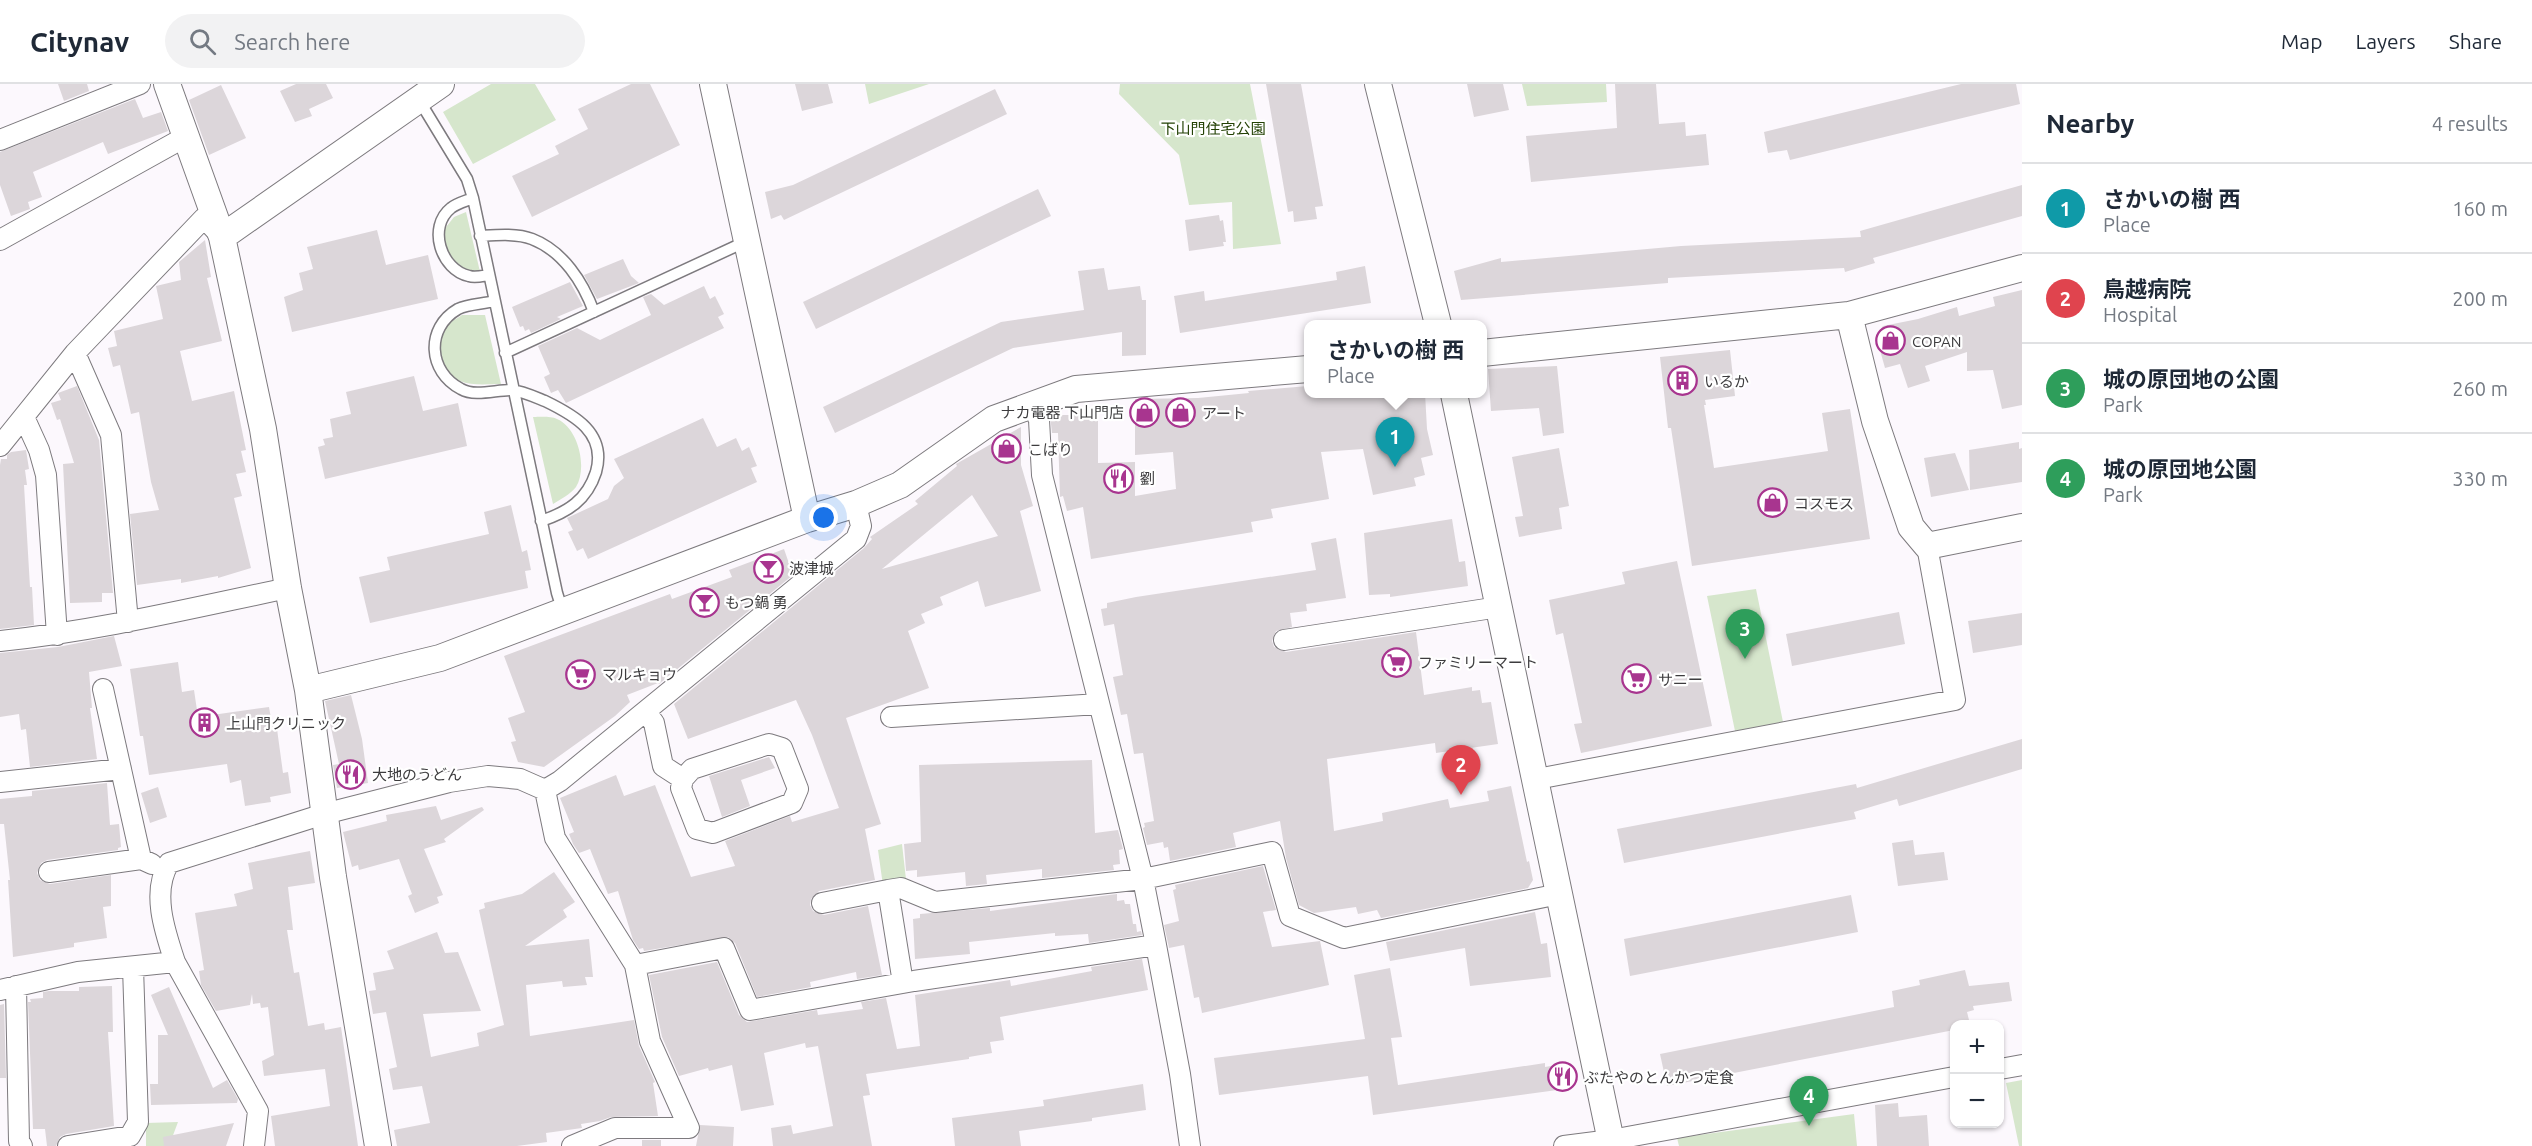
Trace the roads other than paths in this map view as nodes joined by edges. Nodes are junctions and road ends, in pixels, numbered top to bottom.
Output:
1 (140, 84) edge
2 (167, 84) edge
3 (441, 84) edge
4 (713, 84) edge
5 (1378, 84) edge
6 (419, 100) junction
7 (187, 136) junction
8 (0, 140) edge
9 (473, 198) junction
10 (480, 236) junction
11 (222, 237) junction
12 (0, 240) edge
13 (747, 241) junction
14 (2022, 268) edge
15 (488, 275) junction
16 (494, 301) junction
17 (594, 312) junction
18 (1849, 315) junction
19 (1437, 320) edge
20 (1487, 352) edge
21 (75, 353) junction
22 (505, 353) junction
23 (1304, 369) edge
24 (512, 390) junction
25 (1455, 398) edge
26 (1032, 404) junction
27 (24, 417) junction
28 (0, 446) edge
29 (856, 504) junction
30 (807, 519) junction
31 (541, 521) junction
32 (2022, 527) edge
33 (1927, 546) junction
34 (288, 588) junction
35 (1499, 607) junction
36 (564, 613) junction
37 (128, 622) junction
38 (57, 635) junction
39 (1284, 640) dead end
40 (0, 641) edge
41 (103, 689) dead end
42 (308, 690) junction
43 (1099, 704) junction
44 (646, 712) junction
45 (891, 717) dead end
46 (121, 769) junction
47 (683, 779) junction
48 (1537, 779) junction
49 (0, 782) edge
50 (545, 790) junction
51 (324, 814) junction
52 (141, 859) junction
53 (165, 869) junction
54 (49, 872) dead end
55 (1143, 879) junction
56 (888, 890) junction
57 (1559, 894) junction
58 (822, 903) dead end
59 (1156, 945) junction
60 (175, 962) junction
61 (635, 964) junction
62 (133, 967) junction
63 (903, 982) junction
64 (8, 988) edge
65 (2022, 1065) edge
66 (2004, 1068) edge
67 (1950, 1078) edge
68 (689, 1137) edge
69 (1612, 1143) edge
70 (22, 1146) edge
71 (68, 1146) edge
72 (254, 1146) edge
73 (378, 1146) edge
74 (572, 1146) edge
75 (1190, 1146) edge
76 (1564, 1146) edge

1 - 8 street
2 - 7 street
3 - 6 street
4 - 13 street
5 - 19 street
6 - 9 lane
6 - 11 street
7 - 11 street
7 - 12 street
9 - 10 lane
9 - 15 lane
10 - 15 lane
10 - 17 lane
11 - 21 street
11 - 34 street
13 - 17 lane
13 - 30 street
14 - 18 street
15 - 16 lane
16 - 22 lane
16 - 24 lane
17 - 22 lane
18 - 20 street
18 - 33 street
21 - 27 street
21 - 37 street
22 - 24 lane
23 - 26 street
24 - 31 lane
24 - 31 lane
25 - 35 street
26 - 29 street
26 - 43 street
27 - 28 street
27 - 38 street
29 - 30 street
29 - 44 street
30 - 36 street
31 - 36 lane
32 - 33 street
33 - 48 street
34 - 37 street
34 - 42 street
35 - 39 street
35 - 48 street
36 - 42 street
37 - 38 street
38 - 40 street
41 - 46 street
42 - 51 street
43 - 45 street
43 - 55 street
44 - 47 street
44 - 50 street
46 - 49 street
46 - 52 street
47 - 47 street
48 - 57 street
50 - 51 street
50 - 61 street
51 - 53 street
51 - 73 street
52 - 53 street
52 - 54 street
53 - 60 street
55 - 56 street
55 - 57 street
55 - 59 street
56 - 58 street
56 - 63 street
57 - 69 street
59 - 63 street
59 - 75 street
60 - 62 street
60 - 72 street
61 - 63 street
61 - 68 street
62 - 64 street
62 - 71 street
64 - 70 street
65 - 66 street
67 - 69 street
68 - 74 street
69 - 76 street

